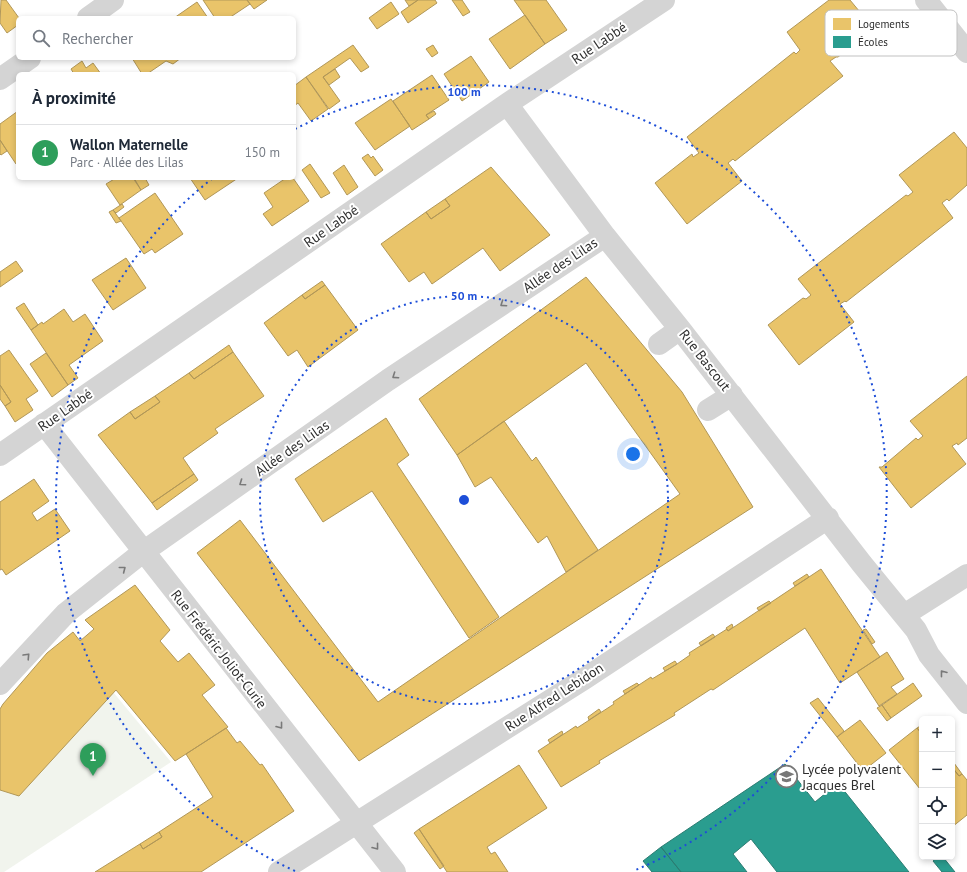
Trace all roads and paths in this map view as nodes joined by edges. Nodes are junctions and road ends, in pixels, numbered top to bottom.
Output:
1 (113, 0) edge
2 (664, 0) edge
3 (926, 0) edge
4 (934, 10) edge
5 (91, 16) edge
6 (957, 39) edge
7 (967, 52) edge
8 (27, 60) edge
9 (0, 79) edge
10 (507, 104) junction
11 (605, 236) junction
12 (680, 329) junction
13 (659, 344) dead end
14 (732, 395) junction
15 (708, 410) dead end
16 (44, 424) junction
17 (0, 455) edge
18 (828, 518) junction
19 (143, 552) junction
20 (967, 575) edge
21 (904, 615) junction
22 (0, 684) edge
23 (967, 703) edge
24 (356, 823) junction
25 (279, 872) edge
26 (395, 872) edge

1 - 5 street
2 - 10 street, Rue Labbé
3 - 4 street
6 - 7 street
8 - 9 street
10 - 11 street, Rue Bascout
10 - 16 street, Rue Labbé
11 - 12 street, Rue Bascout
11 -> 19 street, Allée des Lilas
12 - 13 street
12 - 14 street, Rue Bascout
14 - 15 street
14 - 18 street, Rue Bascout
16 - 17 street, Rue Labbé
16 - 19 street, Rue Frédéric Joliot-Curie
18 - 21 street, Rue Bascout
18 - 24 street, Rue Alfred Lebidon
22 -> 19 street, Allée des Lilas
19 -> 24 street, Rue Frédéric Joliot-Curie
20 - 21 street
23 -> 21 street, Rue Bascout
24 - 25 street, Rue Alfred Lebidon
24 -> 26 street, Rue Frédéric Joliot-Curie

